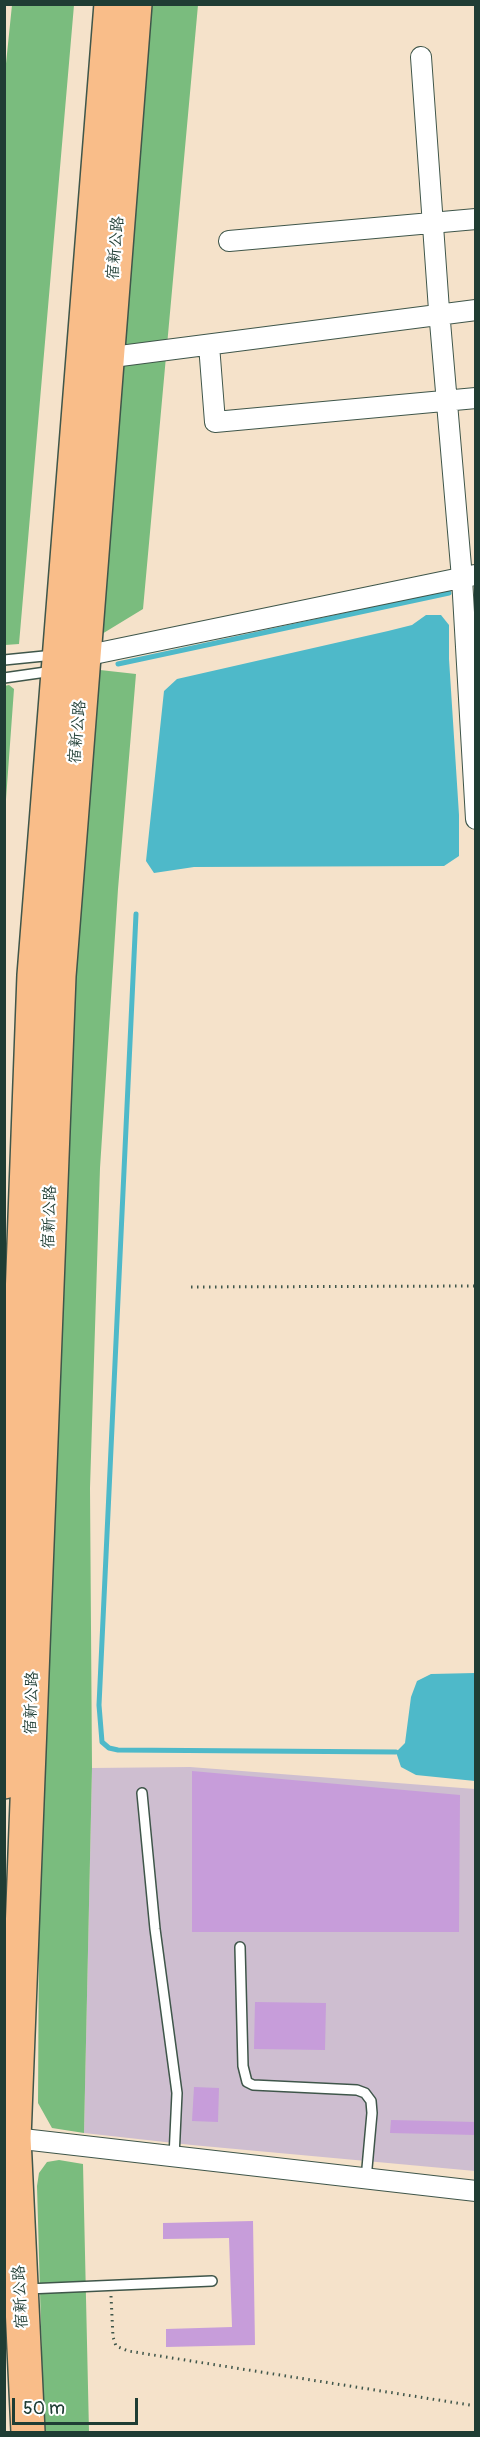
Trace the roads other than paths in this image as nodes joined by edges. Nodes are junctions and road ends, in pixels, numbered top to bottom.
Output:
1 (111, 4) edge
2 (135, 4) edge
3 (421, 57) dead end
4 (476, 219) edge
5 (433, 224) junction
6 (229, 241) dead end
7 (476, 310) edge
8 (440, 314) junction
9 (208, 345) junction
10 (95, 359) junction
11 (476, 398) edge
12 (447, 402) junction
13 (469, 576) edge
14 (4, 660) edge
15 (67, 661) junction
16 (4, 678) edge
17 (476, 819) edge
18 (4, 1782) edge
19 (142, 1793) dead end
20 (240, 1947) dead end
21 (14, 2138) junction
22 (174, 2157) junction
23 (366, 2179) junction
24 (476, 2191) edge
25 (212, 2281) dead end
26 (13, 2289) edge
27 (28, 2433) edge

1 - 10 highway, 宿新公路
2 - 10 highway, 宿新公路
3 - 5 street
4 - 5 street
5 - 6 street
5 - 8 street
7 - 8 street
8 - 9 street
8 - 12 street
9 - 10 street
9 - 12 street
10 - 15 highway, 宿新公路
11 - 12 street
12 - 13 street
13 - 15 street
13 - 17 street
14 - 15 lane
15 - 16 lane
15 - 18 highway, 宿新公路
15 - 21 highway, 宿新公路
19 - 22 lane
20 - 23 lane
21 - 22 street
21 - 26 highway, 宿新公路
22 - 23 street
23 - 24 street
25 - 26 lane
26 - 27 highway, 宿新公路

